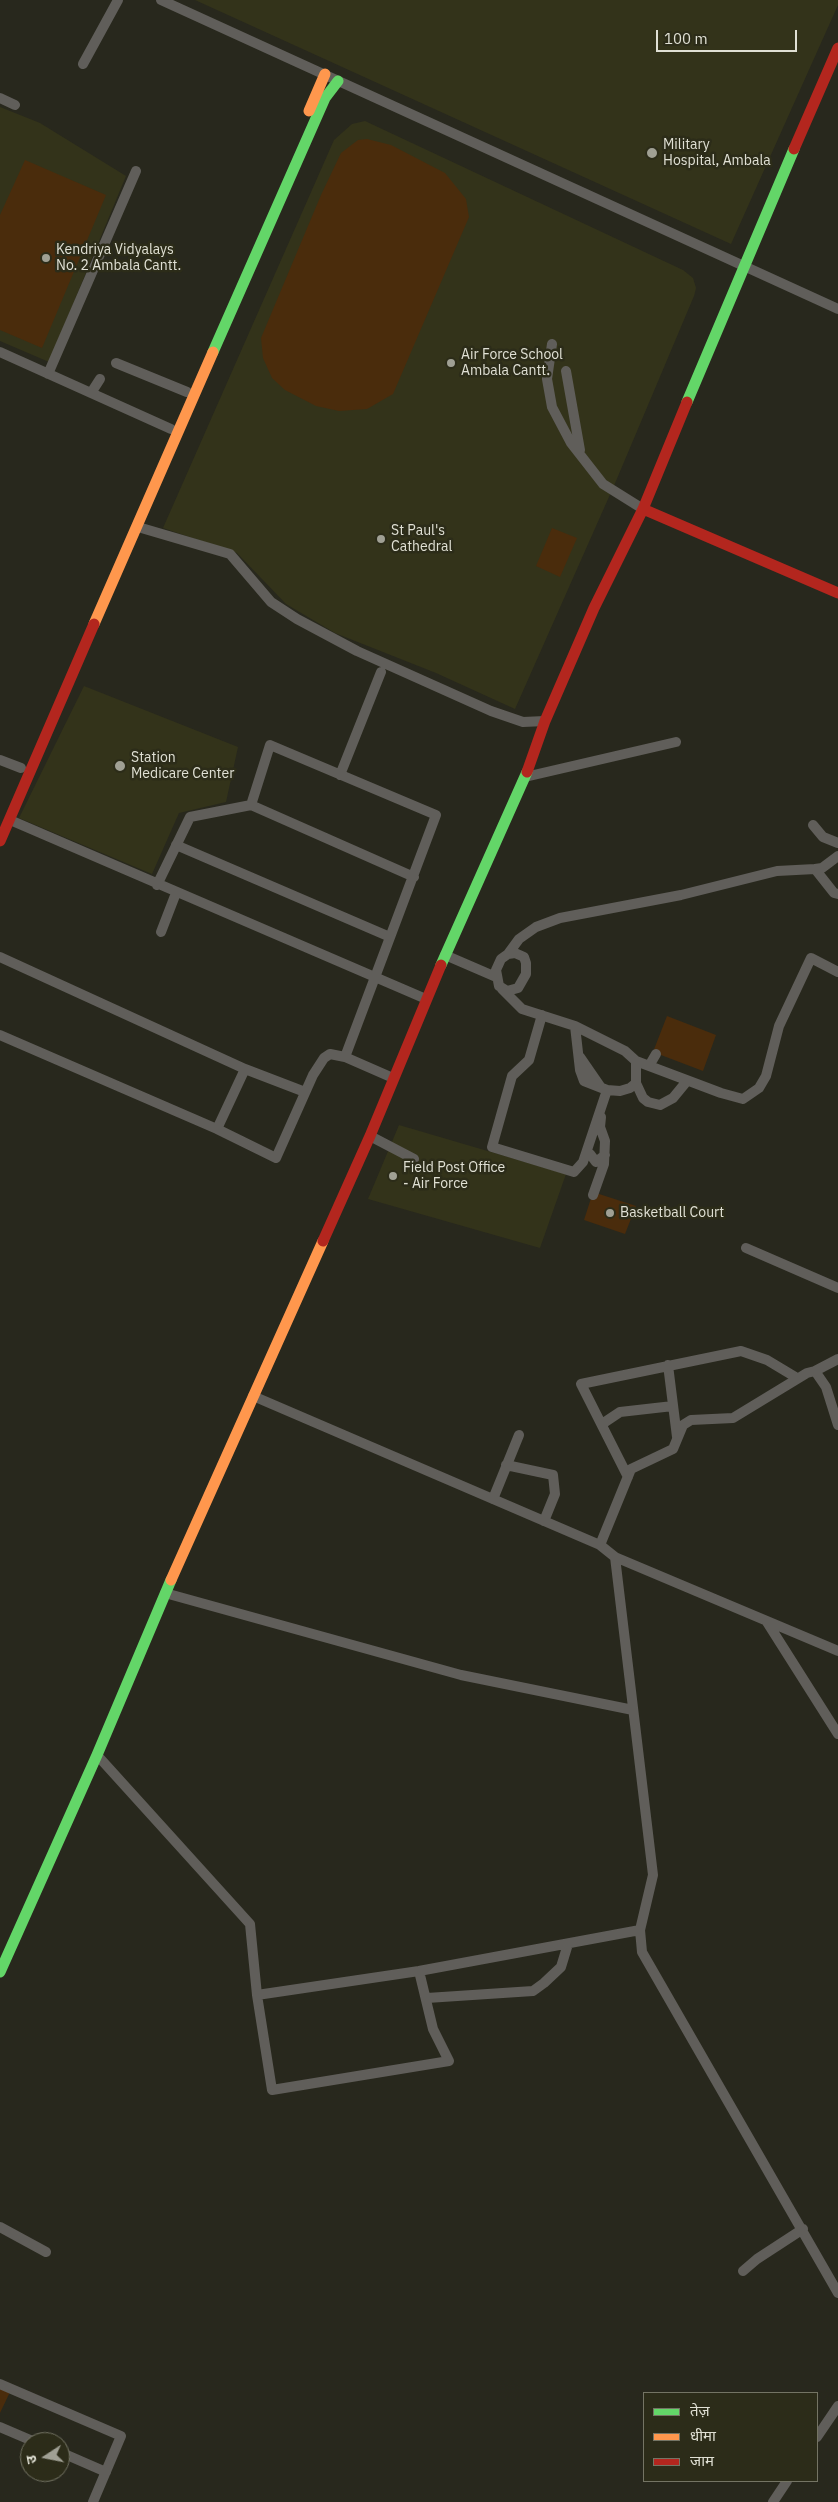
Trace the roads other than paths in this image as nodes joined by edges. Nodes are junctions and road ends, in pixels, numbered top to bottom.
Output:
1 (118, 0) edge
2 (161, 0) edge
3 (838, 48) edge
4 (83, 64) dead end
5 (325, 74) junction
6 (338, 80) junction
7 (0, 98) edge
8 (15, 104) dead end
9 (136, 171) dead end
10 (742, 266) junction
11 (838, 309) edge
12 (552, 344) dead end
13 (0, 352) edge
14 (116, 363) dead end
15 (566, 371) dead end
16 (48, 374) junction
17 (100, 379) dead end
18 (187, 392) junction
19 (91, 393) junction
20 (171, 429) junction
21 (581, 456) junction
22 (642, 509) junction
23 (138, 527) junction
24 (838, 593) edge
25 (381, 672) dead end
26 (545, 721) junction
27 (676, 742) dead end
28 (0, 760) edge
29 (21, 768) junction
30 (340, 775) junction
31 (524, 777) junction
32 (251, 805) junction
33 (5, 819) edge
34 (813, 825) dead end
35 (0, 842) edge
36 (838, 843) edge
37 (176, 845) junction
38 (838, 856) edge
39 (815, 869) junction
40 (414, 877) junction
41 (157, 885) junction
42 (176, 893) junction
43 (836, 896) edge
44 (161, 932) dead end
45 (390, 937) junction
46 (508, 954) junction
47 (444, 955) junction
48 (0, 957) edge
49 (838, 972) edge
50 (496, 976) junction
51 (375, 977) junction
52 (502, 989) junction
53 (426, 999) junction
54 (542, 1015) junction
55 (575, 1026) junction
56 (0, 1035) edge
57 (656, 1054) dead end
58 (345, 1057) junction
59 (636, 1061) junction
60 (650, 1066) junction
61 (245, 1069) junction
62 (394, 1078) junction
63 (687, 1081) junction
64 (636, 1083) junction
65 (604, 1088) junction
66 (305, 1092) junction
67 (600, 1111) junction
68 (216, 1128) junction
69 (370, 1136) junction
70 (605, 1155) junction
71 (585, 1156) junction
72 (414, 1159) dead end
73 (593, 1195) dead end
74 (746, 1248) dead end
75 (838, 1288) edge
76 (838, 1359) edge
77 (668, 1365) junction
78 (816, 1371) junction
79 (797, 1378) junction
80 (253, 1396) junction
81 (673, 1406) junction
82 (602, 1424) junction
83 (838, 1425) edge
84 (519, 1435) dead end
85 (677, 1438) junction
86 (506, 1465) junction
87 (628, 1477) junction
88 (493, 1499) junction
89 (544, 1521) junction
90 (600, 1545) junction
91 (615, 1557) junction
92 (165, 1593) junction
93 (767, 1622) junction
94 (838, 1651) edge
95 (633, 1710) junction
96 (838, 1734) edge
97 (97, 1755) junction
98 (640, 1930) junction
99 (568, 1944) junction
100 (419, 1971) junction
101 (0, 1972) edge
102 (257, 1995) junction
103 (427, 1998) junction
104 (0, 2227) edge
105 (803, 2229) junction
106 (46, 2252) dead end
107 (743, 2271) dead end
108 (838, 2293) edge
109 (0, 2384) edge
110 (838, 2406) edge
111 (0, 2427) edge
112 (20, 2436) edge
113 (818, 2436) edge
114 (70, 2456) edge
115 (106, 2472) junction
116 (786, 2482) edge
117 (93, 2502) edge
118 (772, 2502) edge

1 - 4 street
2 - 5 street
3 - 10 street
5 - 6 street
5 - 18 street
6 - 10 street
6 - 23 street
7 - 8 street
9 - 16 street
10 - 11 street
10 - 22 street
12 - 21 street
13 - 16 street
14 - 18 street
15 - 21 street
16 - 19 street
17 - 19 street
18 - 20 street
19 - 20 street
20 - 29 street
21 - 22 street
22 - 24 street
22 - 26 street
23 - 26 street
23 - 33 street
25 - 30 street
26 - 31 street
27 - 31 street
28 - 29 street
29 - 33 street
30 - 32 street
30 - 40 street
31 - 47 street
32 - 37 street
32 - 40 street
33 - 35 street
33 - 41 street
34 - 36 street
37 - 41 street
37 - 45 street
38 - 39 street
39 - 43 street
39 - 46 street
40 - 45 street
41 - 42 street
42 - 44 street
42 - 51 street
45 - 51 street
46 - 50 street
46 - 52 street
47 - 50 street
47 - 53 street
48 - 61 street
49 - 63 street
50 - 52 street
51 - 53 street
51 - 58 street
52 - 54 street
53 - 62 street
54 - 55 street
54 - 71 street
55 - 59 street
55 - 65 street
56 - 68 street
57 - 60 street
58 - 62 street
58 - 66 street
59 - 60 street
59 - 64 street
60 - 63 street
61 - 66 street
61 - 68 street
62 - 69 street
63 - 64 street
64 - 65 street
65 - 67 street
66 - 68 street
67 - 70 street
67 - 71 street
69 - 72 street
69 - 80 street
70 - 71 street
70 - 73 street
74 - 75 street
76 - 78 street
77 - 79 street
77 - 81 street
77 - 82 street
78 - 79 street
78 - 83 street
79 - 85 street
80 - 88 street
80 - 92 street
81 - 82 street
81 - 85 street
82 - 87 street
84 - 86 street
85 - 87 street
86 - 88 street
86 - 89 street
87 - 90 street
88 - 89 street
89 - 90 street
90 - 91 street
91 - 93 street
91 - 95 street
92 - 95 street
92 - 97 street
93 - 94 street
93 - 96 street
95 - 98 street
97 - 101 street
97 - 102 street
98 - 99 street
98 - 105 street
99 - 100 street
99 - 103 street
100 - 102 street
100 - 103 street
102 - 103 street
104 - 106 street
105 - 107 street
105 - 108 street
109 - 115 street
110 - 113 street
111 - 112 street
114 - 115 street
115 - 117 street
116 - 118 street

